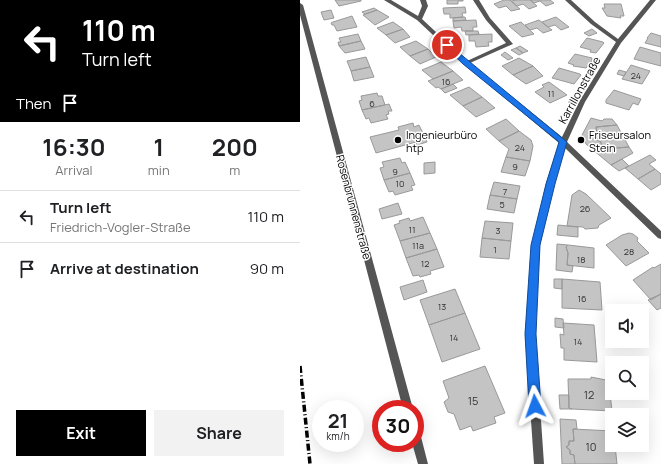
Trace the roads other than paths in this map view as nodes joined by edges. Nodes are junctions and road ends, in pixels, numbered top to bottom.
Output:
1 (387, 0) edge
2 (423, 0) edge
3 (476, 0) edge
4 (568, 0) edge
5 (653, 0) edge
6 (300, 5) edge
7 (419, 19) junction
8 (619, 42) junction
9 (466, 63) junction
10 (563, 142) junction
11 (661, 236) edge
12 (406, 400) edge
13 (420, 452) edge
14 (423, 464) edge
15 (539, 464) edge

1 - 7 street
2 - 7 street
3 - 9 street
4 - 8 street
5 - 8 street, Karrillonstraße
6 - 12 street, Rosenbrunnenstraße
7 - 9 street
8 - 10 street, Karrillonstraße
9 - 10 street
10 - 11 street
10 - 15 street, Karrillonstraße
13 - 14 street

